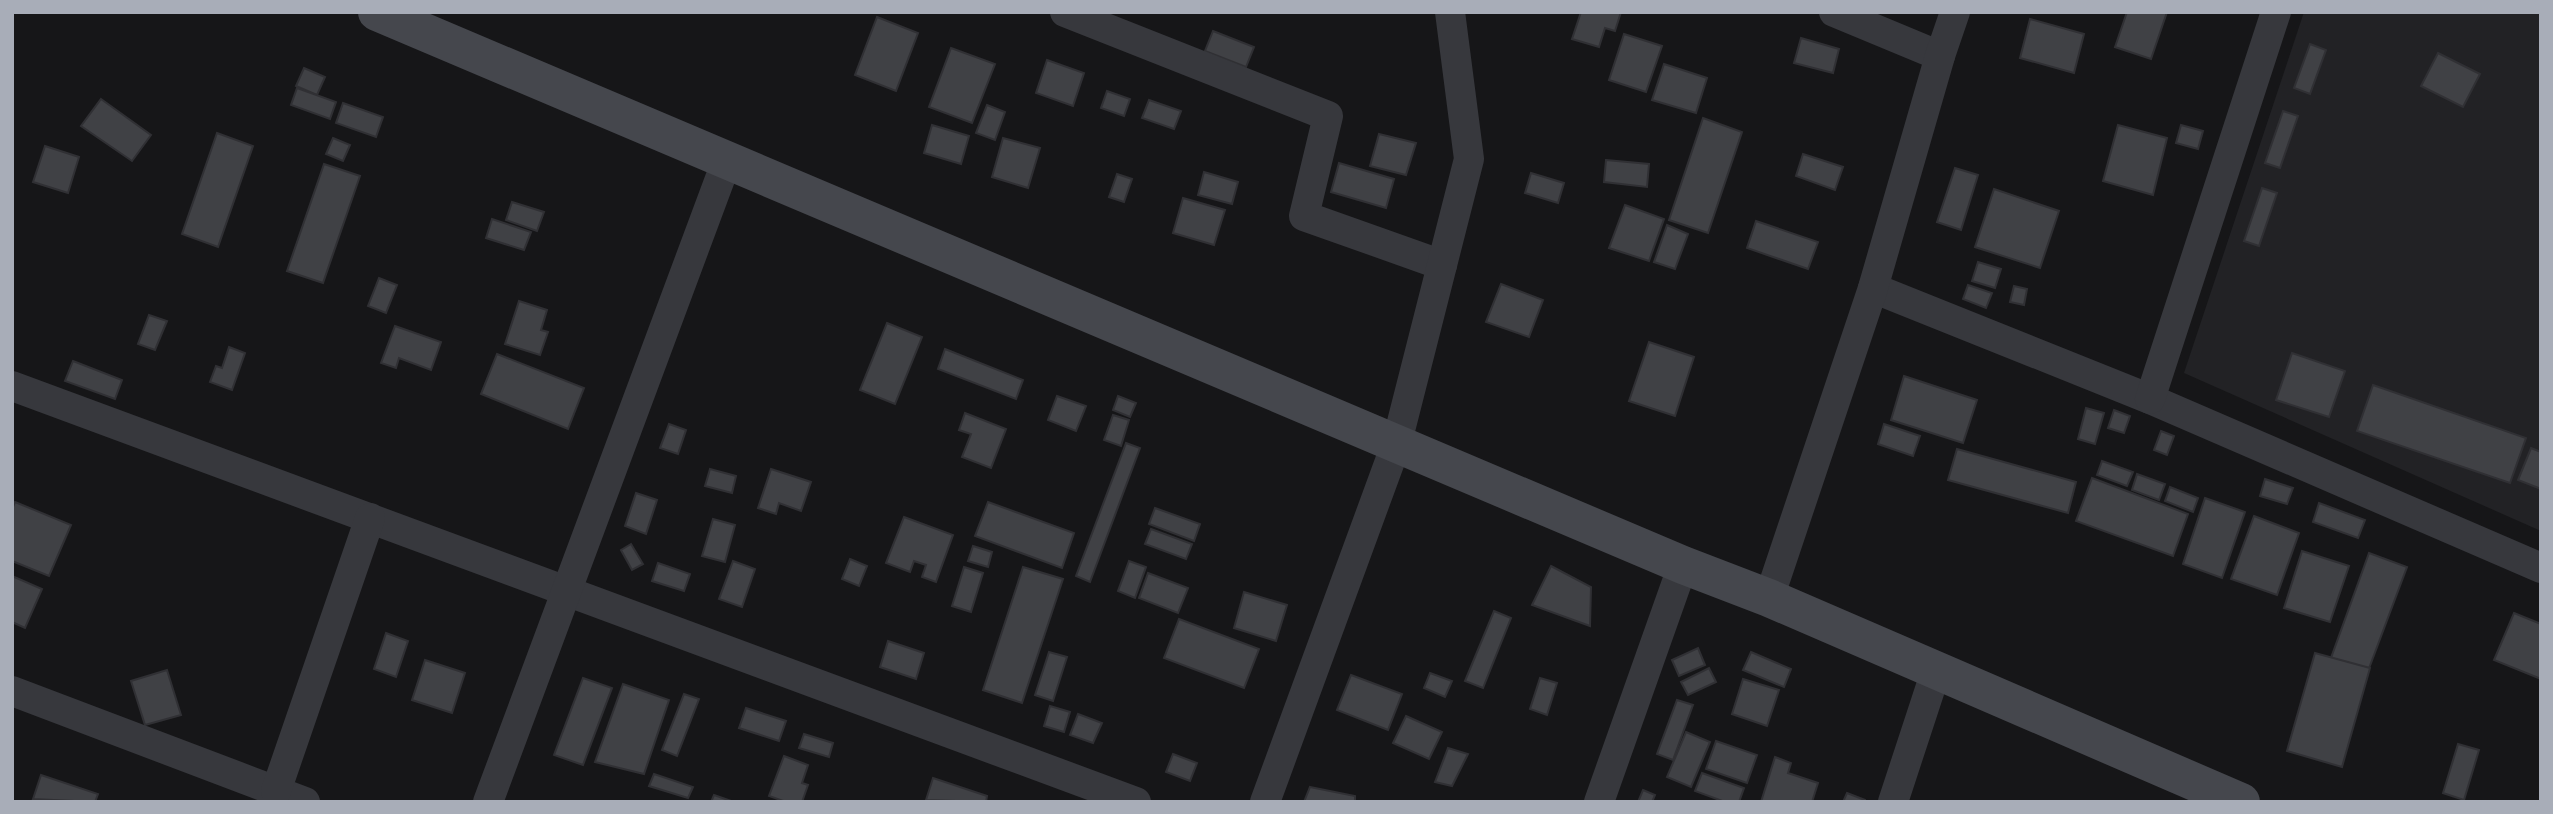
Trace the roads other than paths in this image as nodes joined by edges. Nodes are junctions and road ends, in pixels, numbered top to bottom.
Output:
1 (377, 12) edge
2 (1065, 12) edge
3 (1450, 12) edge
4 (1834, 12) edge
5 (1955, 12) edge
6 (2276, 12) edge
7 (1940, 56) junction
8 (727, 160) junction
9 (1442, 265) junction
10 (1873, 288) junction
11 (12, 386) edge
12 (2150, 400) junction
13 (1397, 442) junction
14 (370, 518) junction
15 (1683, 565) junction
16 (2541, 568) edge
17 (567, 591) junction
18 (1769, 598) junction
19 (1936, 671) junction
20 (12, 691) edge
21 (276, 791) junction
22 (305, 802) edge
23 (488, 802) edge
24 (1136, 802) edge
25 (1265, 802) edge
26 (1599, 802) edge
27 (1892, 802) edge
28 (2241, 802) edge

1 - 8 street
2 - 9 street
3 - 9 street
4 - 7 street
5 - 7 street
6 - 12 street
7 - 10 street
8 - 13 street
8 - 17 street
9 - 13 street
10 - 12 street
10 - 18 street
11 - 14 street
12 - 16 street
13 - 15 street
13 - 25 street
14 - 17 street
14 - 21 street
15 - 18 street
15 - 26 street
17 - 23 street
17 - 24 street
18 - 19 street
19 - 27 street
19 - 28 street
20 - 21 street
21 - 22 street

